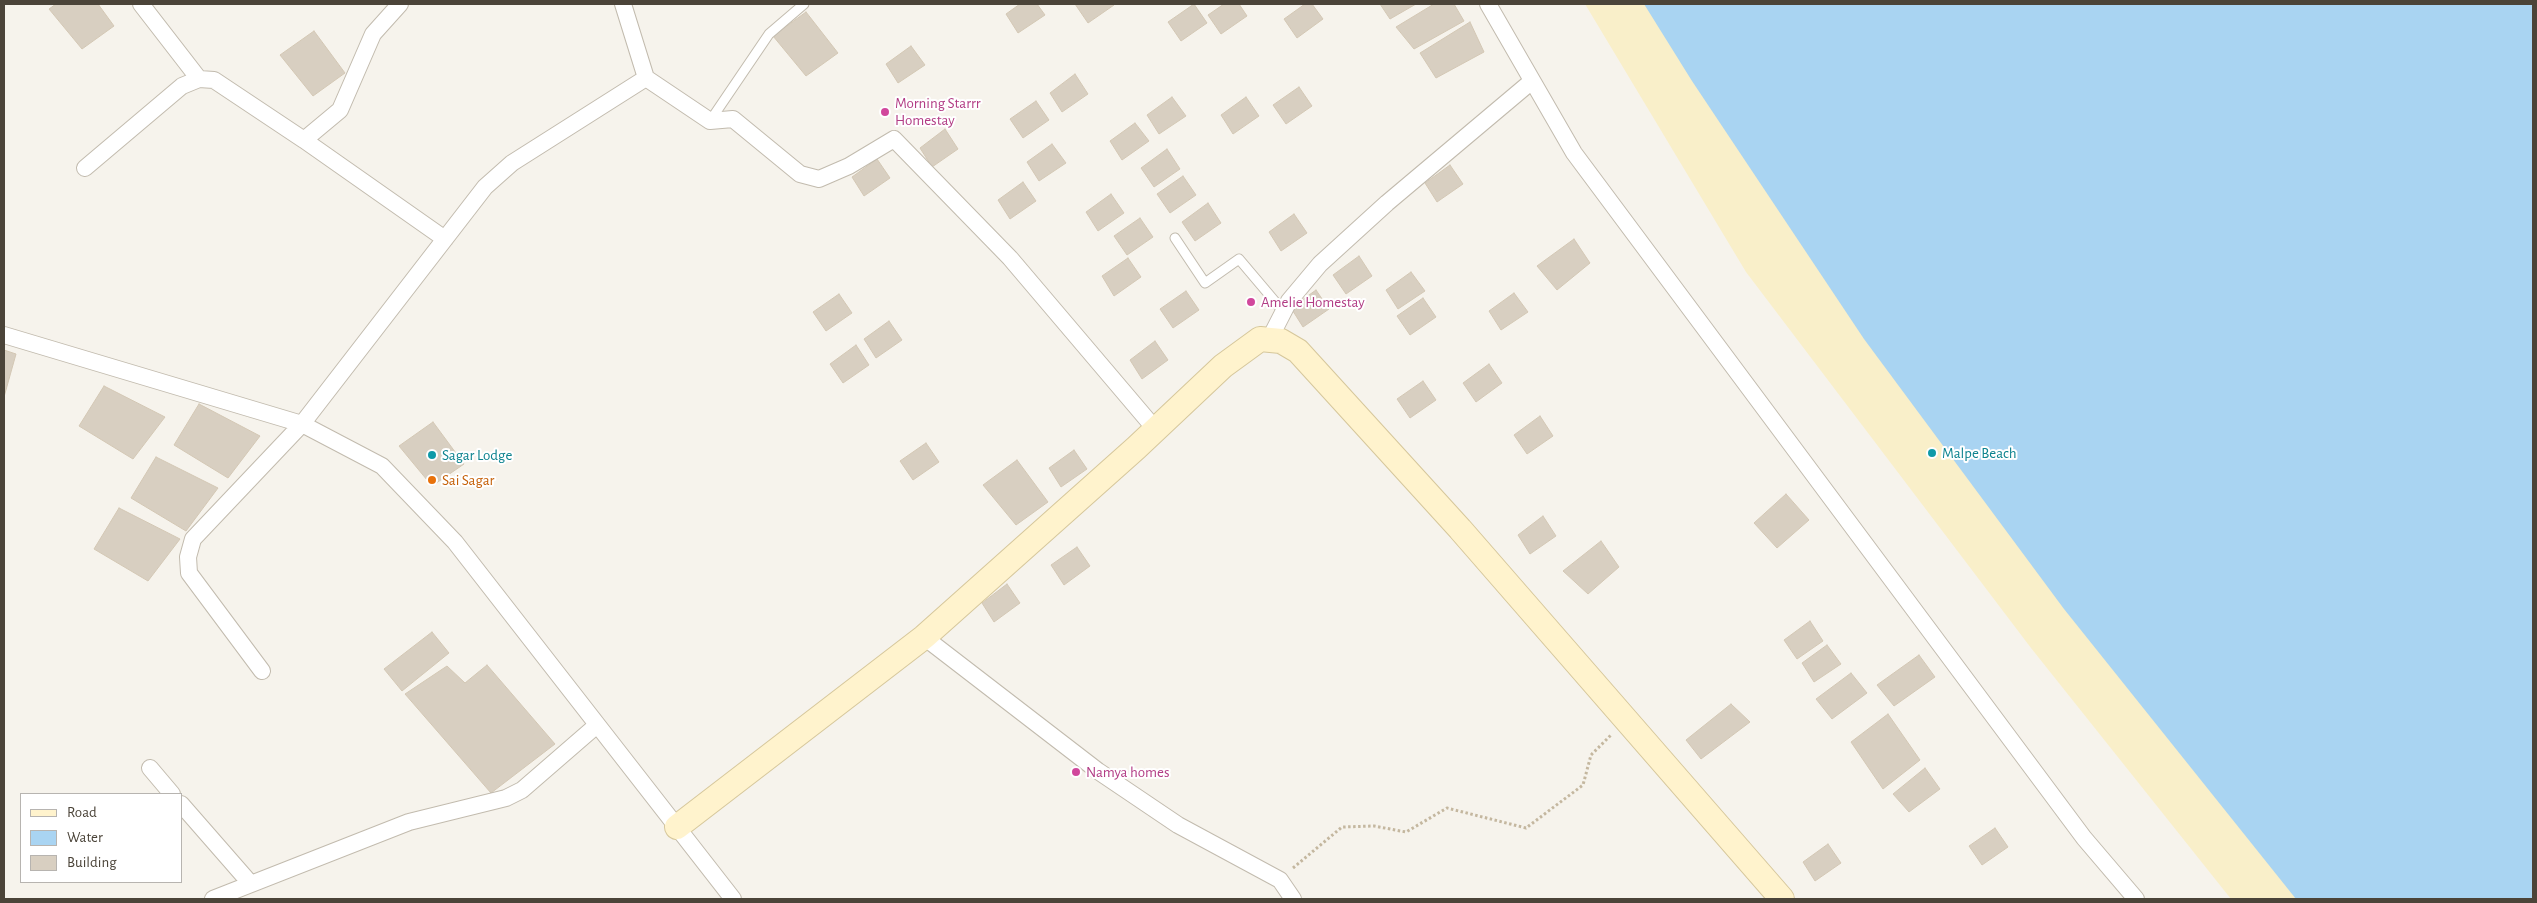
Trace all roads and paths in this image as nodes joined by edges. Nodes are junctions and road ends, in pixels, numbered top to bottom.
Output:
1 (141, 4) edge
2 (400, 4) edge
3 (623, 4) edge
4 (804, 4) edge
5 (1488, 4) edge
6 (646, 78) junction
7 (199, 79) junction
8 (1532, 81) junction
9 (710, 122) junction
10 (304, 140) junction
11 (85, 168) dead end
12 (1175, 238) dead end
13 (445, 239) junction
14 (1284, 311) junction
15 (4, 335) edge
16 (1269, 340) junction
17 (302, 424) junction
18 (1156, 430) junction
19 (924, 637) junction
20 (262, 671) dead end
21 (1626, 720) junction
22 (597, 725) junction
23 (150, 768) dead end
24 (171, 793) edge
25 (182, 805) edge
26 (677, 827) junction
27 (1280, 880) junction
28 (250, 883) junction
29 (213, 899) edge
30 (733, 899) edge
31 (1293, 899) edge
32 (1782, 899) edge
33 (2136, 899) edge

1 - 7 street
2 - 10 street
3 - 6 street
4 - 9 lane
5 - 8 street
6 - 9 street
6 - 13 street
7 - 10 street
7 - 11 street
8 - 14 street
8 - 33 street
9 - 18 street
10 - 13 street
12 - 14 lane
13 - 17 street
14 - 16 street
15 - 17 street
16 - 18 street
16 - 21 street
17 - 20 street
17 - 22 street
18 - 19 street
19 - 26 street
19 - 27 street
21 - 27 path
21 - 32 street
22 - 26 street
22 - 28 street
23 - 24 street
25 - 28 street
26 - 30 street
27 - 31 street
28 - 29 street

